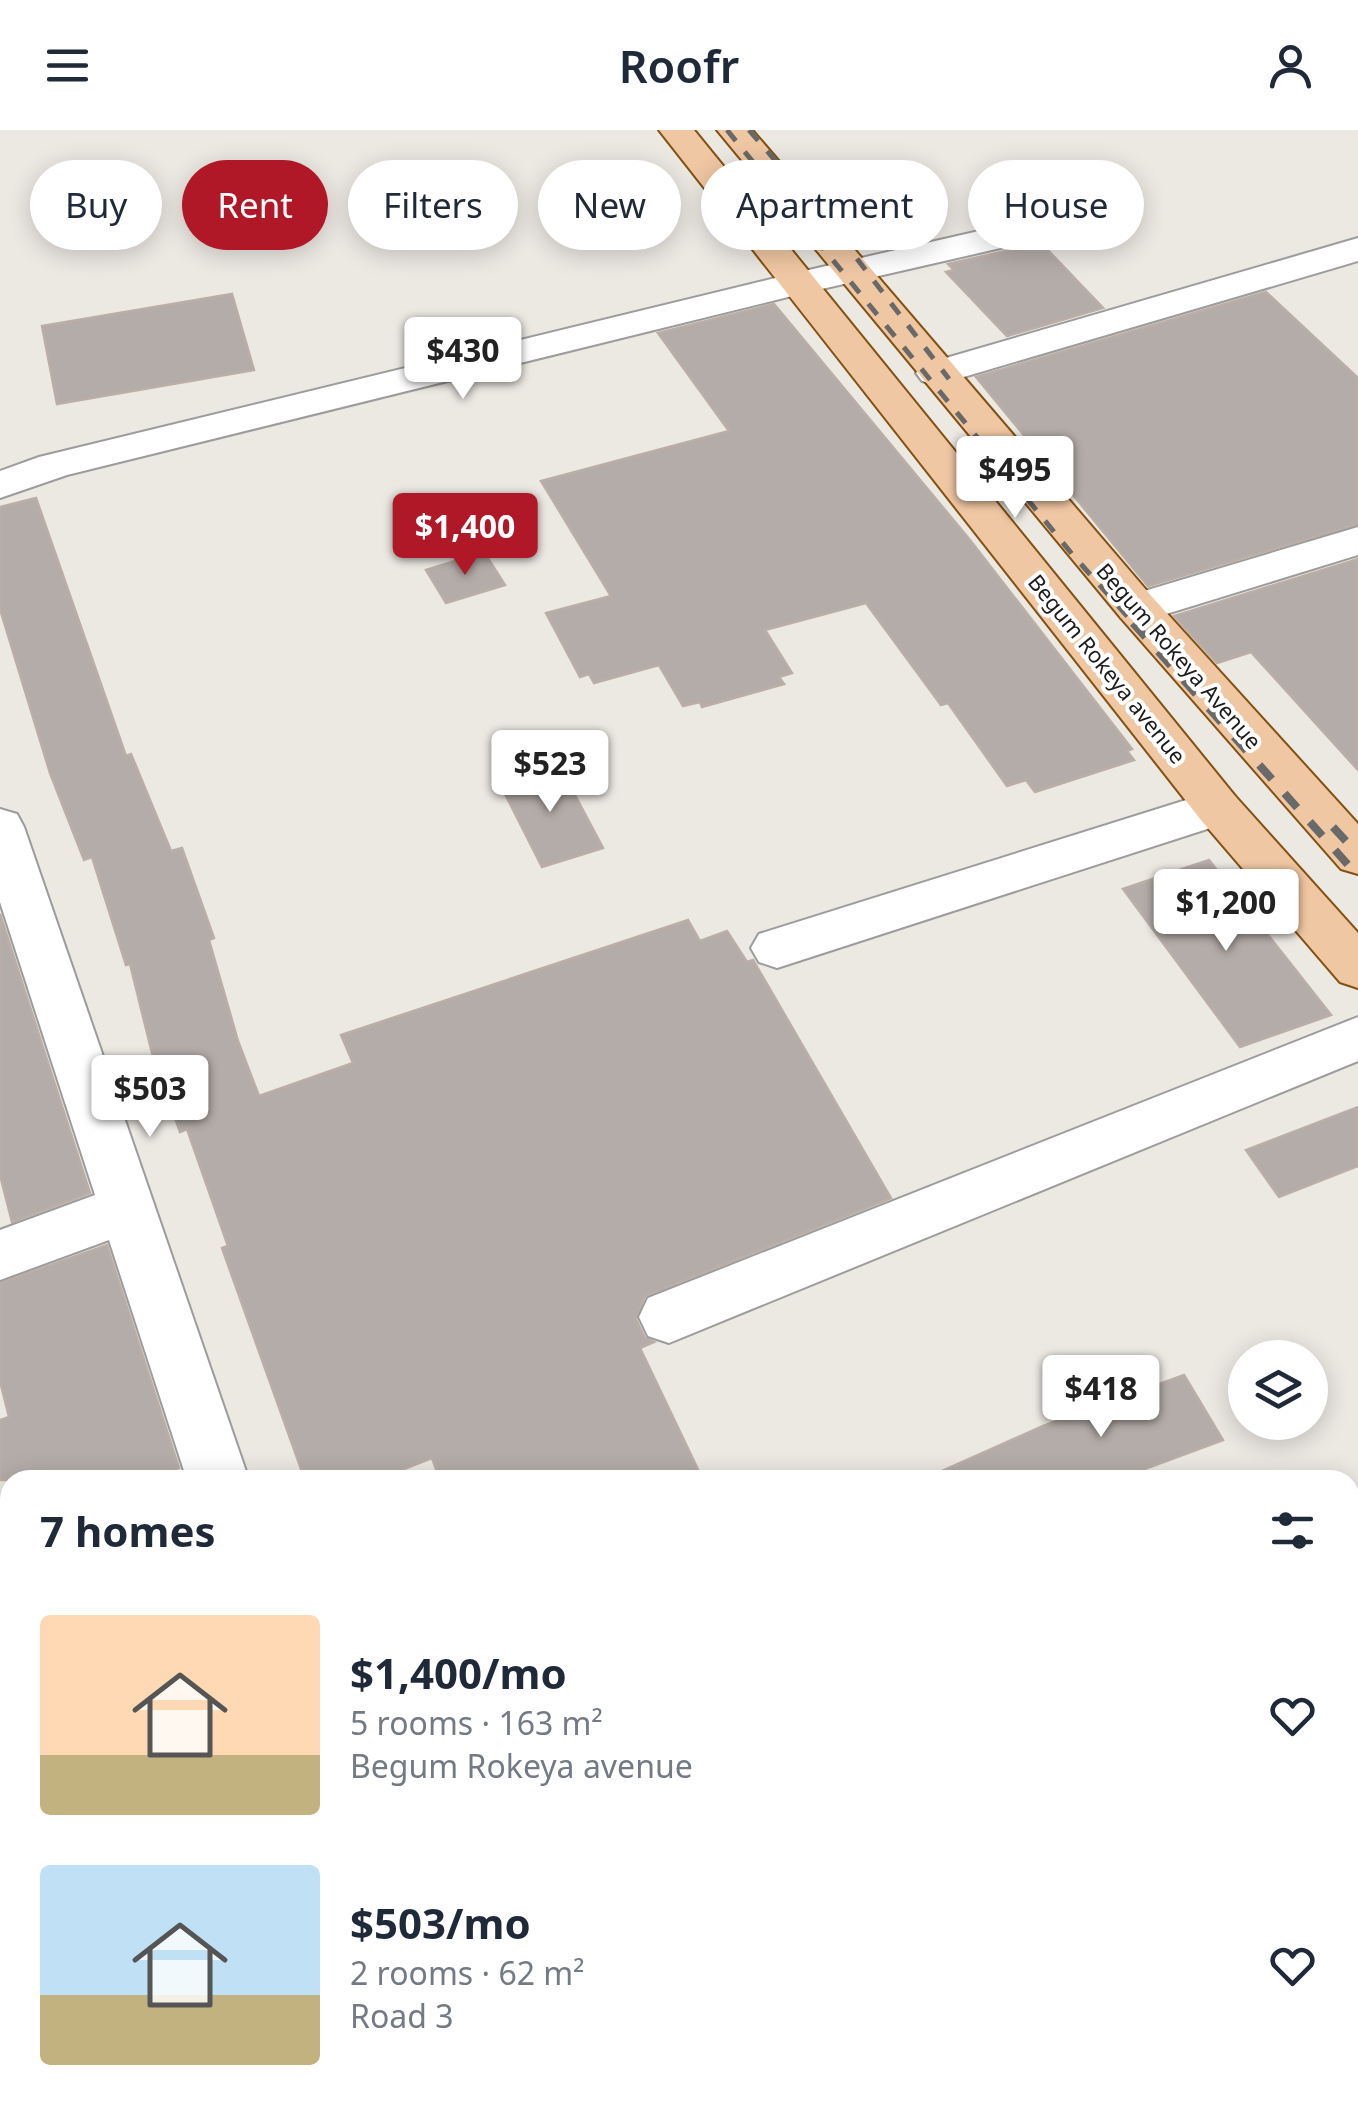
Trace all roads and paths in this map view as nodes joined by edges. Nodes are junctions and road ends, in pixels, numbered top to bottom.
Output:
1 (676, 130) edge
2 (734, 130) edge
3 (968, 245) edge
4 (1358, 250) edge
5 (856, 271) junction
6 (800, 284) junction
7 (936, 373) junction
8 (0, 485) edge
9 (1358, 541) edge
10 (1137, 608) junction
11 (1218, 808) junction
12 (0, 827) edge
13 (1358, 856) edge
14 (18, 939) edge
15 (777, 948) dead end
16 (1358, 968) edge
17 (1358, 1038) edge
18 (128, 1208) junction
19 (0, 1254) edge
20 (669, 1317) dead end
21 (215, 1470) edge

1 - 6 main road, Begum Rokeya avenue
2 - 5 main road, Begum Rokeya Avenue
3 - 5 street
4 - 7 street
5 - 6 street
5 - 7 main road, Begum Rokeya Avenue
6 - 8 street
6 - 11 main road, Begum Rokeya avenue
7 - 10 main road, Begum Rokeya Avenue
9 - 10 street
10 - 13 main road, Begum Rokeya Avenue
11 - 15 street
11 - 16 main road, Begum Rokeya avenue
12 - 14 street
14 - 18 street
17 - 20 street
18 - 19 street
18 - 21 street

